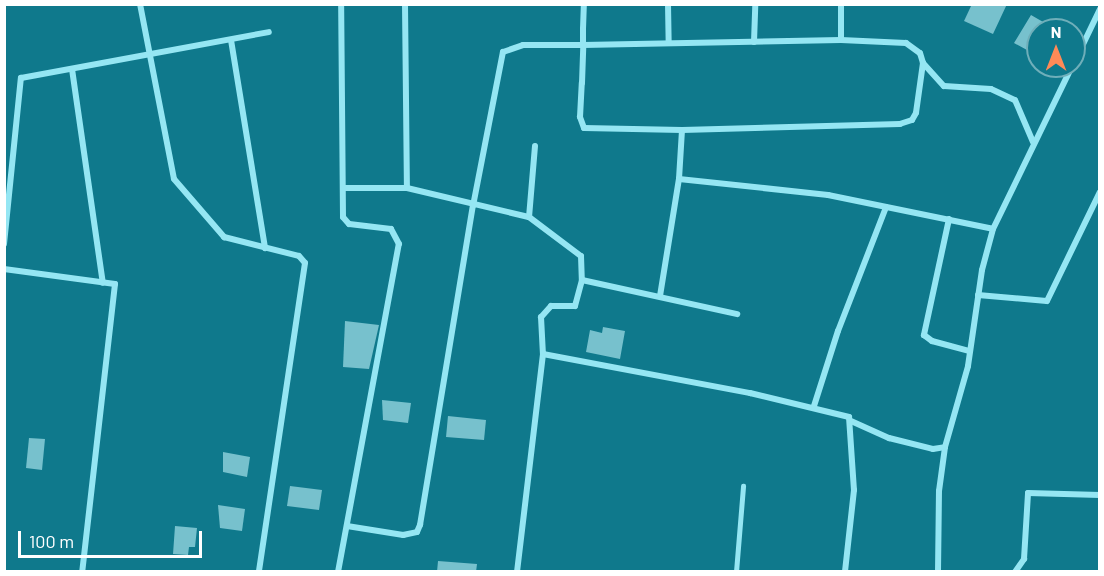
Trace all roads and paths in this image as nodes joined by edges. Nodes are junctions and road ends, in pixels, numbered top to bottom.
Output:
1 (140, 4) edge
2 (341, 4) edge
3 (405, 4) edge
4 (584, 4) edge
5 (668, 4) edge
6 (755, 4) edge
7 (842, 4) edge
8 (1100, 9) edge
9 (269, 32) dead end
10 (1086, 38) edge
11 (231, 40) junction
12 (841, 40) junction
13 (754, 42) junction
14 (669, 43) junction
15 (583, 45) junction
16 (153, 55) junction
17 (923, 63) junction
18 (72, 69) junction
19 (1066, 78) edge
20 (682, 130) junction
21 (1033, 142) junction
22 (535, 146) dead end
23 (679, 179) junction
24 (343, 188) junction
25 (407, 188) junction
26 (1100, 192) edge
27 (473, 206) junction
28 (886, 207) junction
29 (529, 217) junction
30 (949, 219) junction
31 (993, 229) junction
32 (4, 244) edge
33 (264, 248) junction
34 (4, 269) edge
35 (582, 280) junction
36 (103, 283) junction
37 (978, 295) junction
38 (660, 296) junction
39 (737, 314) dead end
40 (970, 351) junction
41 (543, 354) junction
42 (814, 406) junction
43 (851, 421) junction
44 (945, 447) junction
45 (743, 486) dead end
46 (1100, 495) edge
47 (347, 526) junction
48 (82, 572) edge
49 (259, 572) edge
50 (338, 572) edge
51 (517, 572) edge
52 (736, 572) edge
53 (845, 572) edge
54 (938, 572) edge
55 (1015, 572) edge

1 - 16 street
2 - 24 street
3 - 25 street
4 - 15 street
5 - 14 street
6 - 13 street
7 - 12 street
8 - 10 street
9 - 11 street
11 - 16 street
11 - 33 street
12 - 13 street
12 - 17 street
13 - 14 street
14 - 15 street
15 - 20 street
15 - 27 street
16 - 18 street
16 - 33 street
17 - 20 street
17 - 21 street
18 - 32 street
18 - 36 street
19 - 21 street
20 - 23 street
21 - 31 street
22 - 29 street
23 - 28 street
23 - 38 street
24 - 25 street
24 - 47 street
25 - 27 street
26 - 37 street
27 - 29 street
27 - 47 street
28 - 30 street
28 - 42 street
29 - 35 street
30 - 31 street
30 - 40 street
31 - 37 street
33 - 49 street
34 - 36 street
35 - 38 street
35 - 41 street
36 - 48 street
37 - 40 street
38 - 39 street
40 - 44 street
41 - 42 street
41 - 51 street
42 - 43 street
43 - 44 street
43 - 53 street
44 - 54 street
45 - 52 lane
46 - 55 street
47 - 50 street

